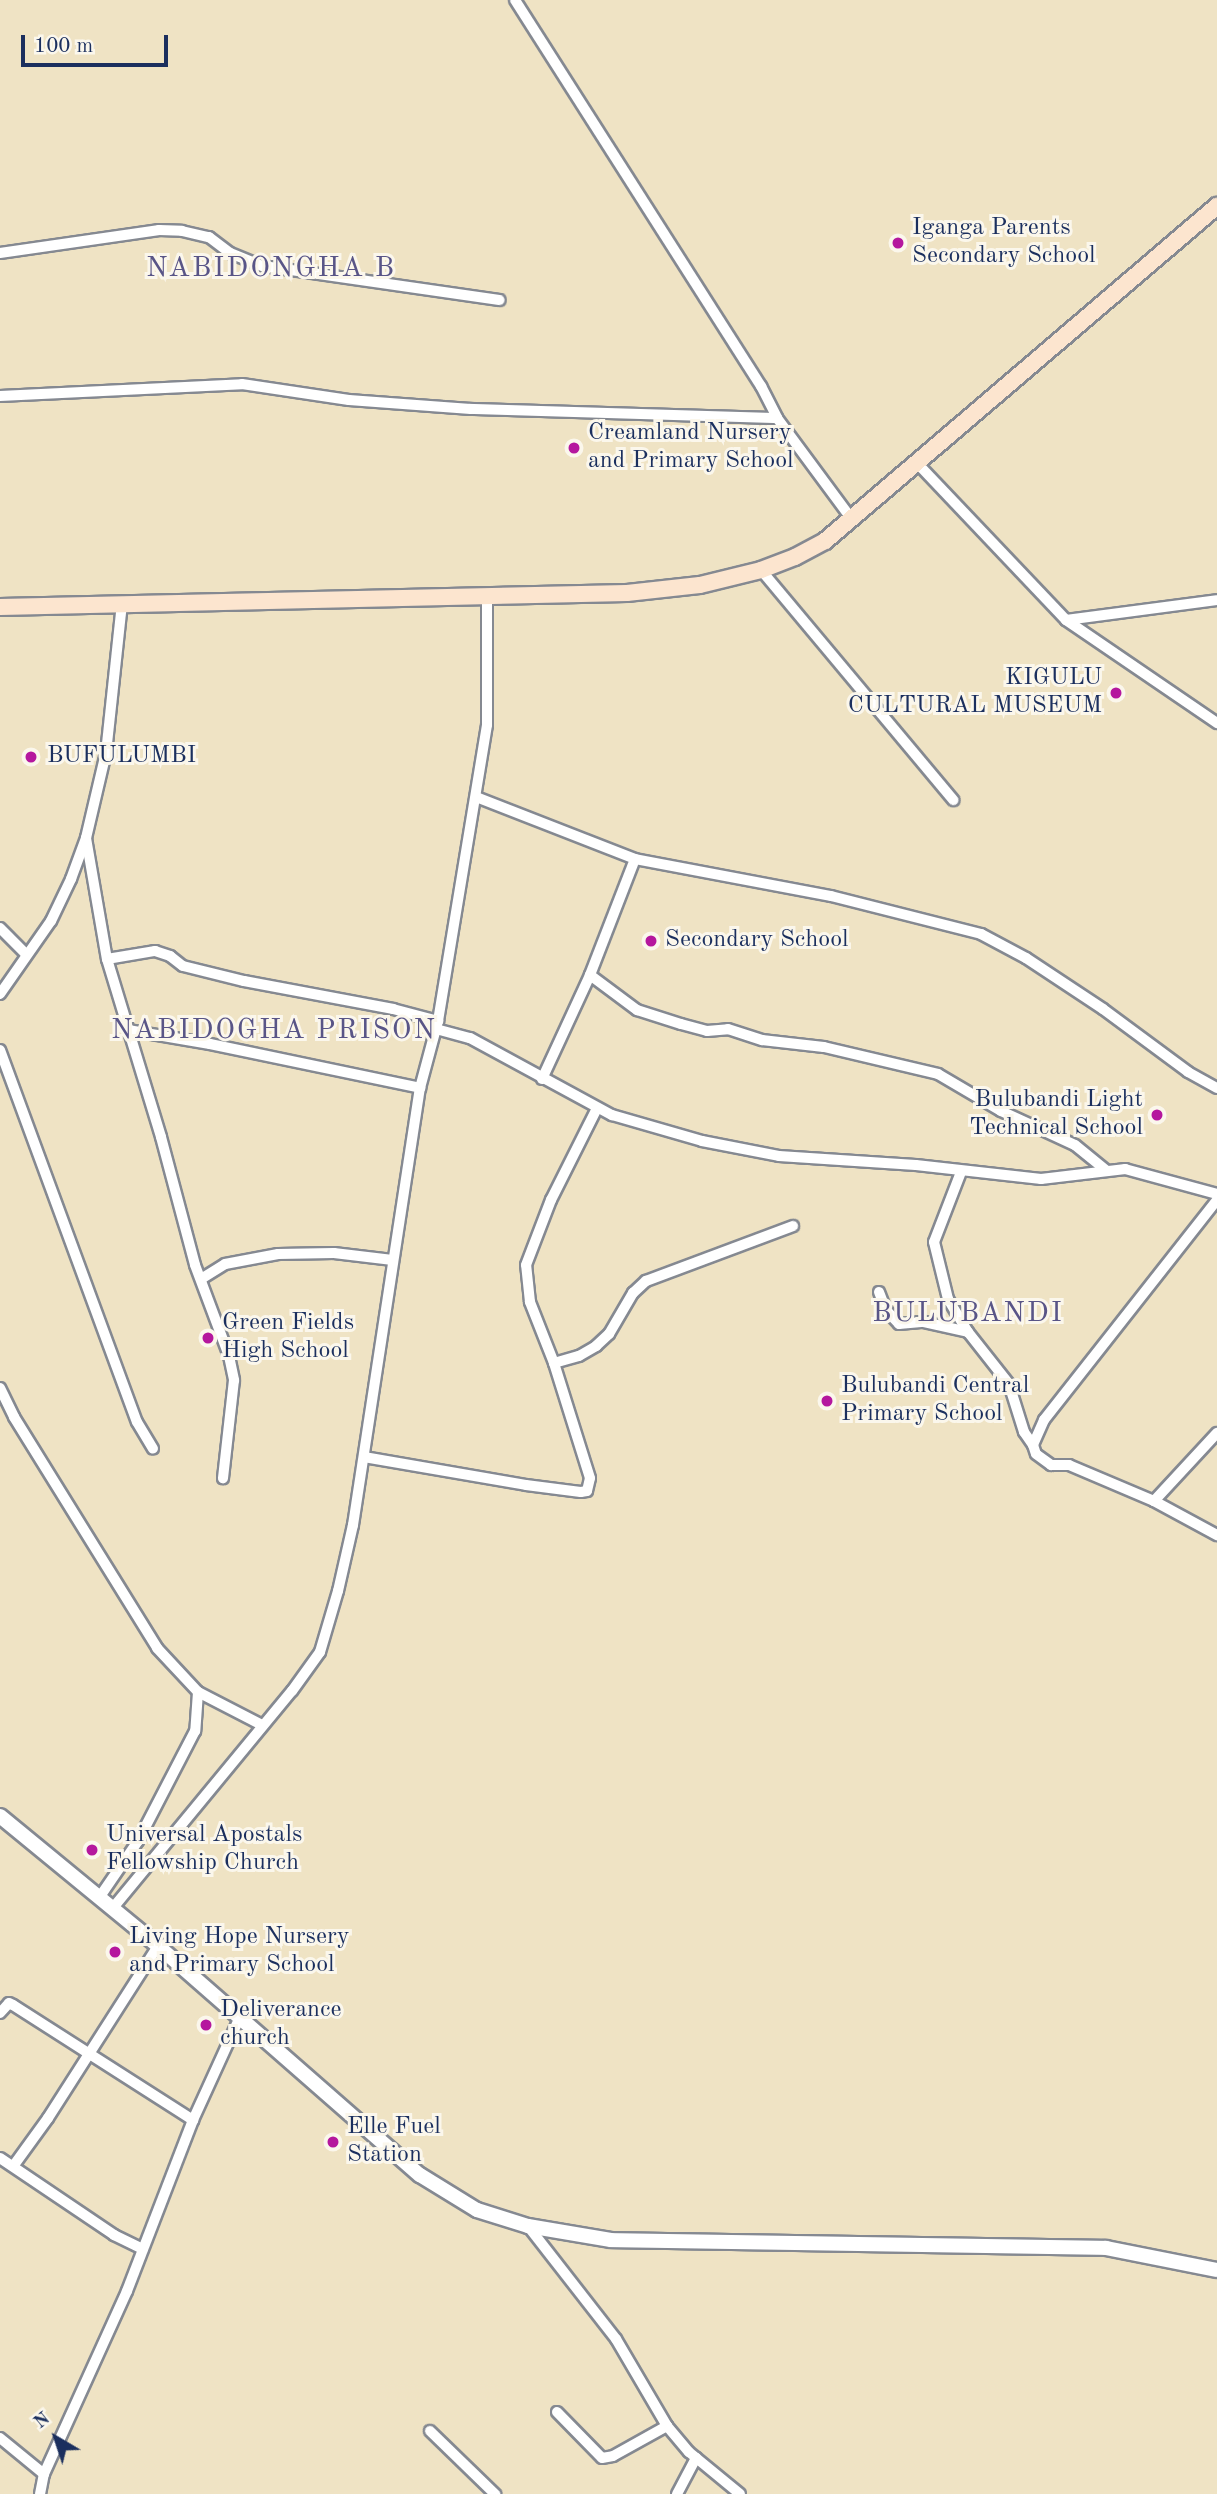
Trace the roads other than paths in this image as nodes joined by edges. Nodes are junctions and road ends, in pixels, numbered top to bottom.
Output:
1 (515, 0) edge
2 (1217, 206) edge
3 (0, 253) edge
4 (500, 300) dead end
5 (0, 396) edge
6 (777, 418) junction
7 (916, 463) junction
8 (852, 519) junction
9 (761, 570) junction
10 (487, 598) junction
11 (1217, 600) edge
12 (122, 604) junction
13 (0, 607) edge
14 (1066, 620) junction
15 (1217, 723) edge
16 (476, 797) junction
17 (953, 800) dead end
18 (86, 838) junction
19 (635, 859) junction
20 (0, 928) edge
21 (26, 954) junction
22 (107, 959) junction
23 (590, 975) junction
24 (0, 994) edge
25 (437, 1025) junction
26 (128, 1030) junction
27 (0, 1050) edge
28 (542, 1079) junction
29 (420, 1088) junction
30 (1217, 1088) edge
31 (597, 1108) junction
32 (1107, 1171) junction
33 (961, 1172) junction
34 (1217, 1194) edge
35 (1217, 1200) edge
36 (793, 1226) dead end
37 (393, 1260) junction
38 (201, 1279) junction
39 (880, 1292) dead end
40 (968, 1332) junction
41 (554, 1363) junction
42 (0, 1388) edge
43 (1217, 1433) edge
44 (1033, 1445) junction
45 (153, 1449) dead end
46 (364, 1457) junction
47 (223, 1478) dead end
48 (1154, 1501) junction
49 (1217, 1535) edge
50 (198, 1692) junction
51 (262, 1725) junction
52 (0, 1816) edge
53 (99, 1898) junction
54 (112, 1909) junction
55 (158, 1946) junction
56 (4, 1999) edge
57 (0, 2013) edge
58 (239, 2019) junction
59 (89, 2056) junction
60 (193, 2120) junction
61 (0, 2158) edge
62 (13, 2165) junction
63 (528, 2226) junction
64 (143, 2249) junction
65 (1217, 2270) edge
66 (557, 2412) dead end
67 (667, 2426) junction
68 (430, 2431) dead end
69 (0, 2438) edge
70 (696, 2458) junction
71 (44, 2474) junction
72 (40, 2494) edge
73 (495, 2494) edge
74 (677, 2494) edge
75 (740, 2494) edge

1 - 6 street
2 - 7 main road
3 - 4 street
5 - 6 street
6 - 8 street
7 - 8 main road
7 - 14 street
8 - 9 main road
9 - 10 main road
9 - 17 street
10 - 12 main road
10 - 16 street
11 - 14 street
12 - 13 main road
12 - 18 street
14 - 15 street
16 - 19 street
16 - 25 street
18 - 21 street
18 - 22 street
19 - 23 street
19 - 30 street
20 - 21 street
21 - 24 street
22 - 25 street
22 - 26 street
23 - 28 street
23 - 32 street
25 - 28 street
25 - 29 street
26 - 29 street
26 - 38 street
27 - 45 street
28 - 31 street
29 - 37 street
31 - 33 street
31 - 41 street
32 - 33 street
32 - 34 street
33 - 40 street
35 - 44 street
36 - 41 street
37 - 38 street
37 - 46 street
38 - 47 street
39 - 40 street
40 - 44 street
41 - 46 street
42 - 50 street
43 - 48 street
44 - 48 street
46 - 51 street
48 - 49 street
50 - 51 street
50 - 53 street
51 - 54 street
52 - 53 street
53 - 54 street
54 - 55 street
55 - 58 street
55 - 59 street
56 - 57 street
56 - 59 street
58 - 60 street
58 - 63 street
59 - 60 street
59 - 62 street
60 - 64 street
61 - 62 street
62 - 64 street
63 - 65 street
63 - 67 street
64 - 71 street
66 - 67 street
67 - 70 street
68 - 73 street
69 - 71 street
70 - 74 street
70 - 75 street
71 - 72 street

